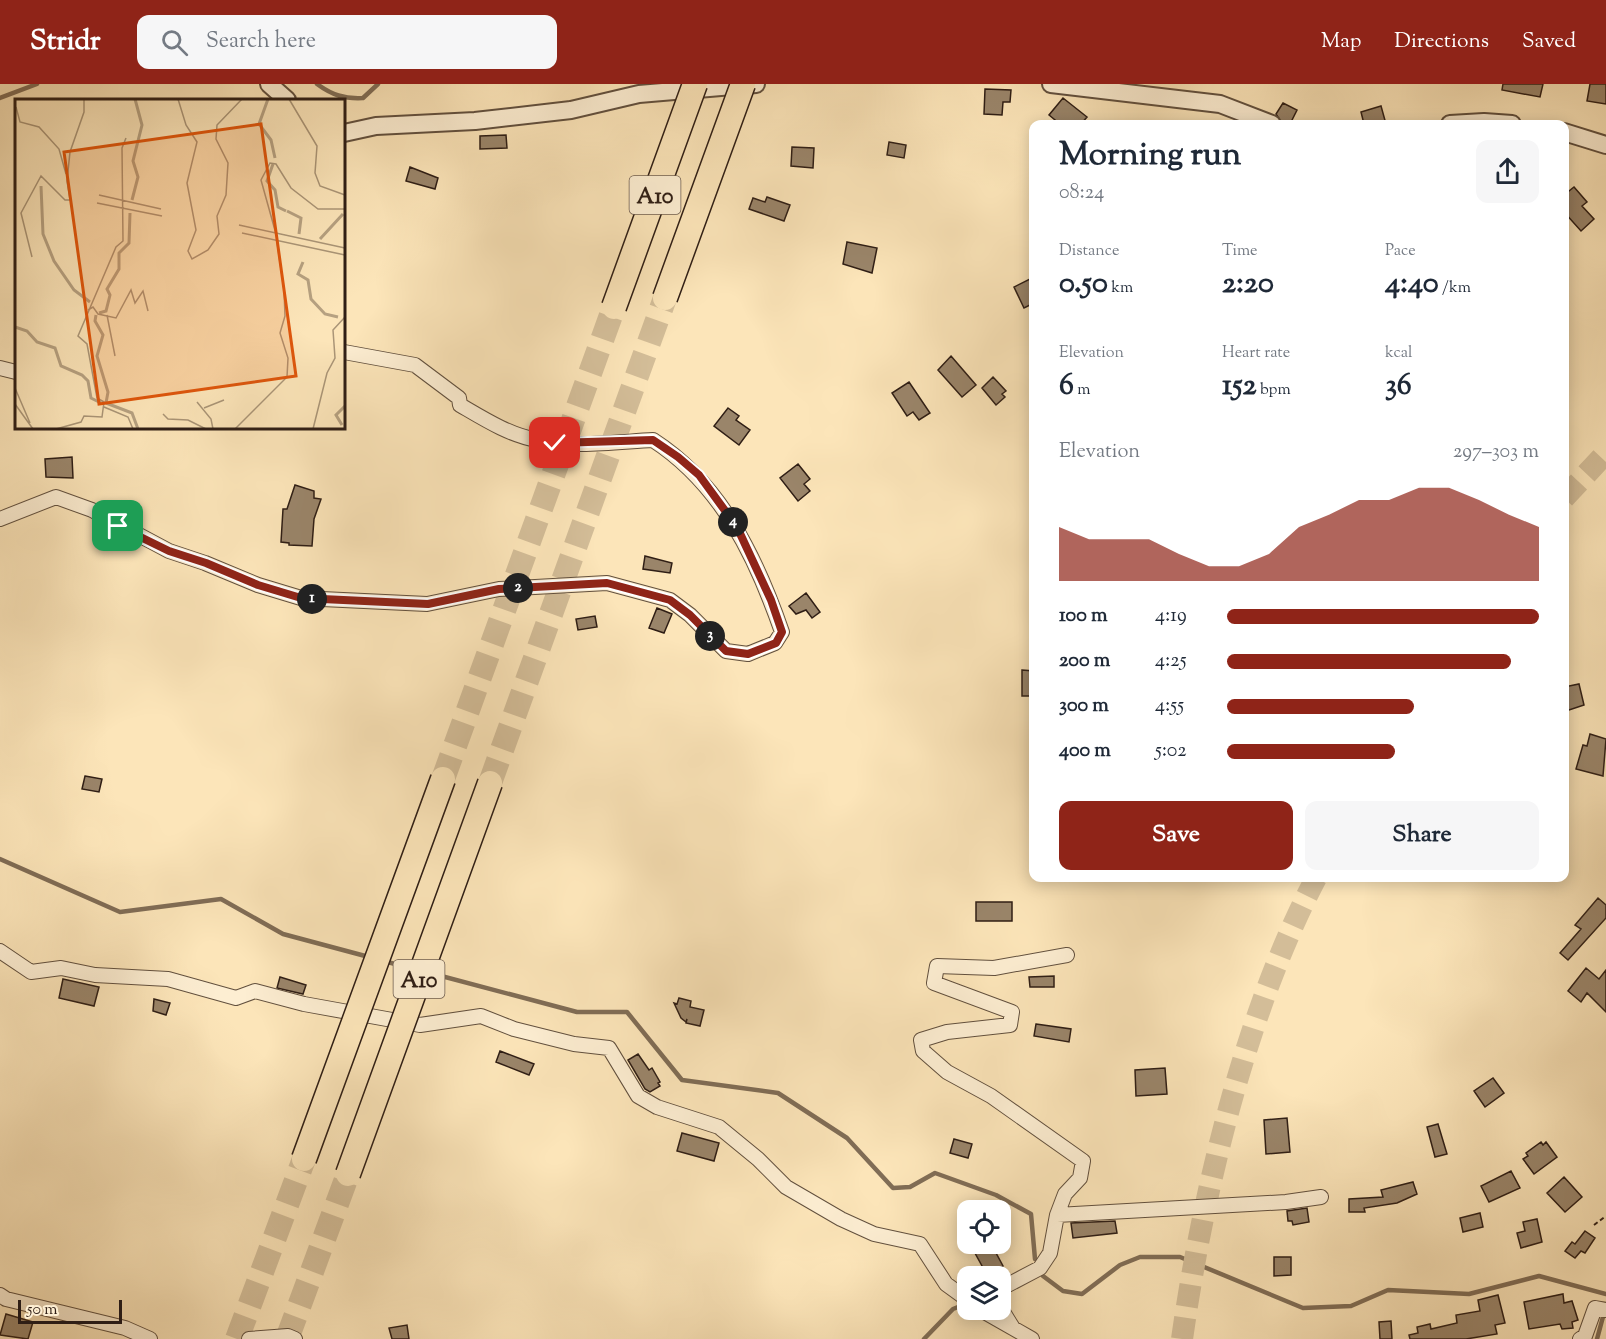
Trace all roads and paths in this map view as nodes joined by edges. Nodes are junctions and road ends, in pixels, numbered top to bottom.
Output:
1 (269, 84) edge
2 (695, 84) edge
3 (743, 84) edge
4 (756, 84) edge
5 (1051, 84) edge
6 (286, 99) edge
7 (1262, 120) edge
8 (345, 133) edge
9 (1569, 134) edge
10 (1606, 145) edge
11 (665, 298) tunnel mouth
12 (614, 307) tunnel mouth
13 (345, 352) edge
14 (0, 368) edge
15 (15, 372) edge
16 (0, 519) edge
17 (443, 779) tunnel mouth
18 (489, 783) tunnel mouth
19 (0, 951) edge
20 (1067, 955) dead end
21 (304, 1159) tunnel mouth
22 (348, 1174) tunnel mouth
23 (1320, 1197) dead end
24 (1057, 1215) junction
25 (1606, 1216) edge
26 (1594, 1225) dead end
27 (1011, 1283) edge
28 (957, 1292) edge
29 (0, 1295) edge
30 (1600, 1309) edge
31 (998, 1320) edge
32 (1008, 1320) edge
33 (1014, 1330) junction
34 (150, 1339) edge
35 (249, 1339) edge
36 (295, 1339) edge
37 (1032, 1339) edge
38 (1580, 1339) edge

1 - 6 street
2 - 12 highway, A10, bridge
3 - 11 highway, A10, bridge
4 - 8 street
5 - 7 street
9 - 10 street
13 - 16 street
14 - 15 street
17 - 21 highway, A10, bridge
18 - 22 highway, A10, bridge
19 - 28 street
20 - 24 street
23 - 24 street
24 - 27 street
25 - 26 path
29 - 34 street
30 - 38 street
31 - 33 street
32 - 33 street
33 - 37 street
35 - 36 street

